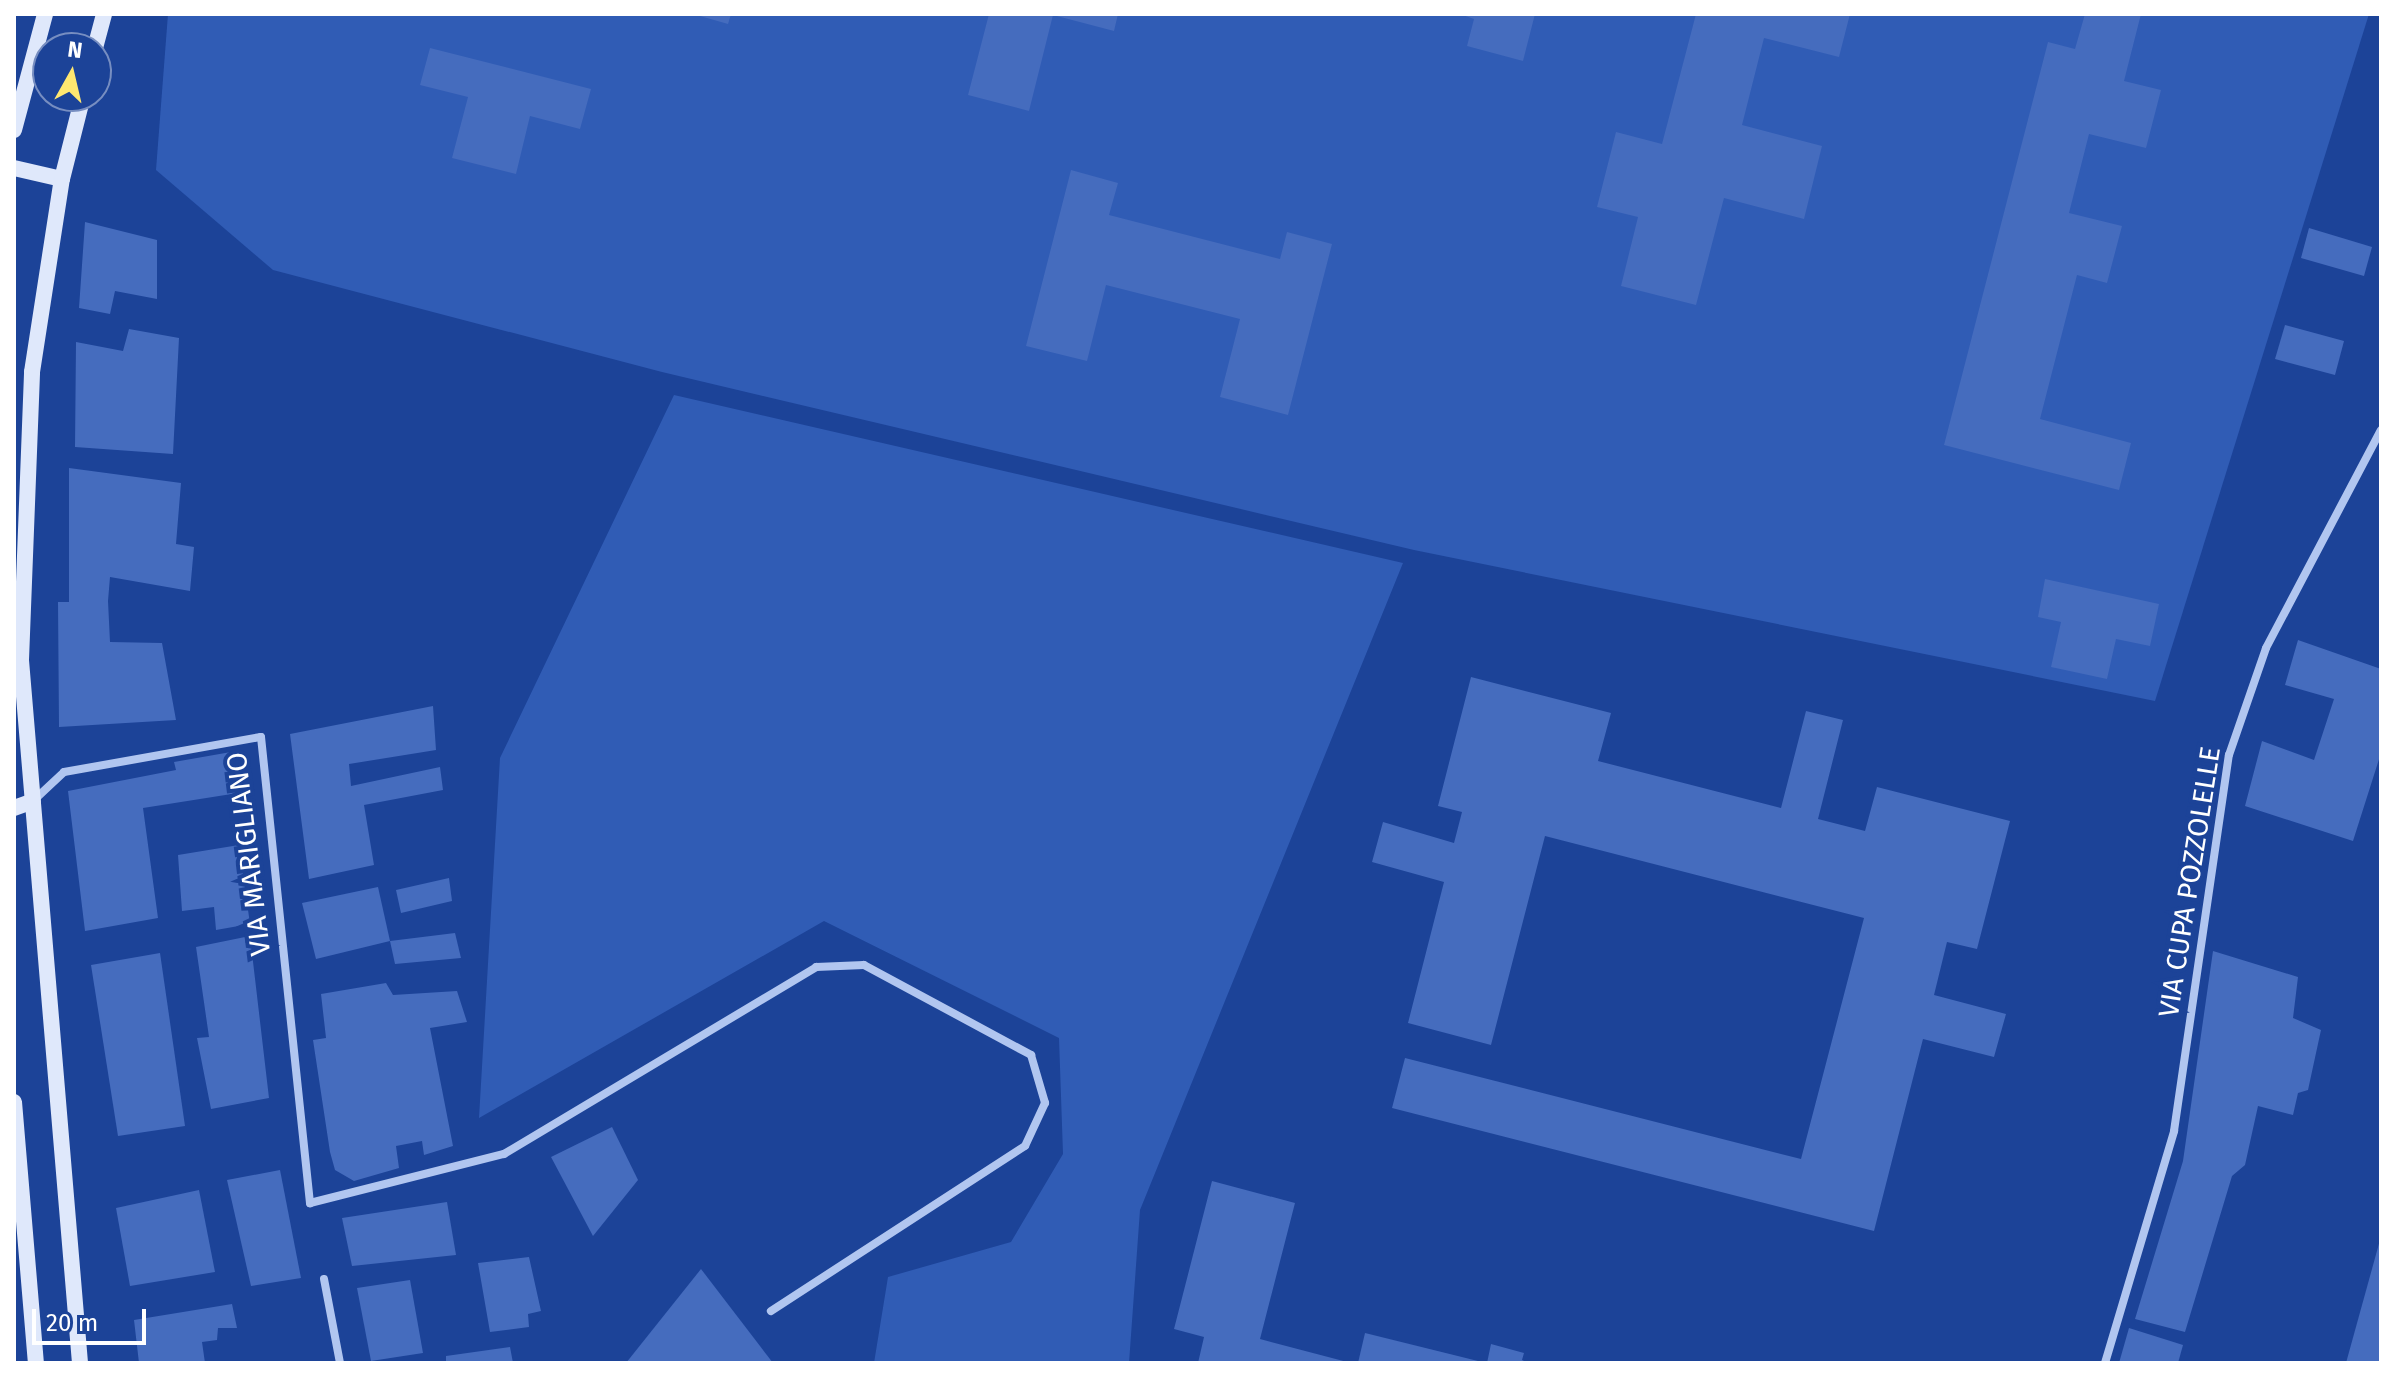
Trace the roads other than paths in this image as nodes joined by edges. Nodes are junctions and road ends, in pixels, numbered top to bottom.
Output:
1 (45, 14) edge
2 (79, 112) edge
3 (14, 130) edge
4 (14, 168) edge
5 (62, 179) junction
6 (2381, 430) edge
7 (33, 801) junction
8 (14, 808) edge
9 (14, 1102) edge
10 (324, 1279) dead end
11 (771, 1311) dead end
12 (36, 1363) edge
13 (80, 1363) edge
14 (340, 1363) edge
15 (2105, 1363) edge

1 - 3 main road
2 - 5 main road
4 - 5 main road
5 - 7 main road
6 - 15 street, VIA CUPA POZZOLELLE
7 - 8 main road
7 - 11 street, VIA MARIGLIANO
7 - 13 main road
9 - 12 main road
10 - 14 street

